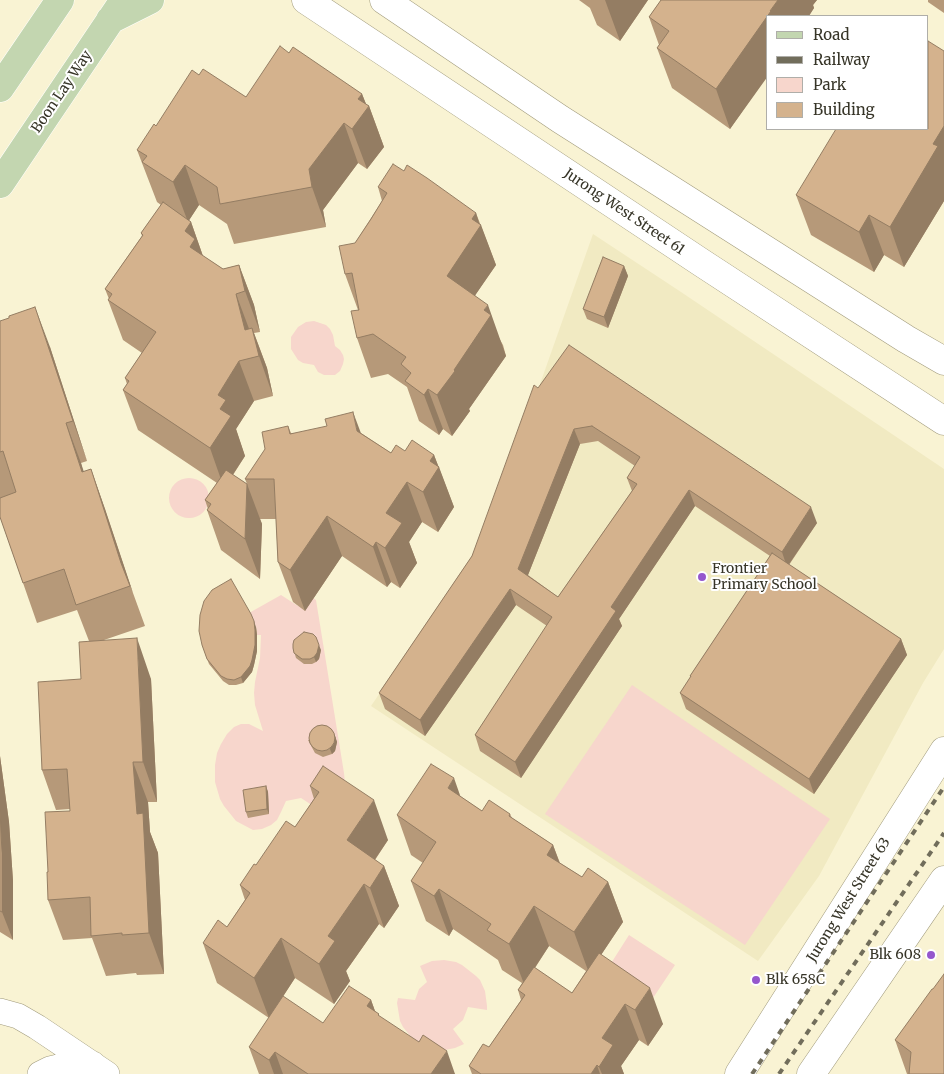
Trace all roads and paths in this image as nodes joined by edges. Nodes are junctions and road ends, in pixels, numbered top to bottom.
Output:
1 (60, 0) edge
2 (150, 0) edge
3 (306, 0) edge
4 (384, 0) edge
5 (117, 10) edge
6 (0, 88) edge
7 (0, 184) edge
8 (944, 361) edge
9 (944, 421) edge
10 (944, 751) edge
11 (944, 880) edge
12 (0, 1011) edge
13 (100, 1069) edge
14 (40, 1074) edge
15 (739, 1074) edge
16 (811, 1074) edge

1 - 6 main road
2 - 5 main road
3 - 9 street, Jurong West Street 61
4 - 8 street
5 - 7 main road, Boon Lay Way
10 - 15 street, Jurong West Street 63
11 - 16 street
12 - 13 street
13 - 14 street

